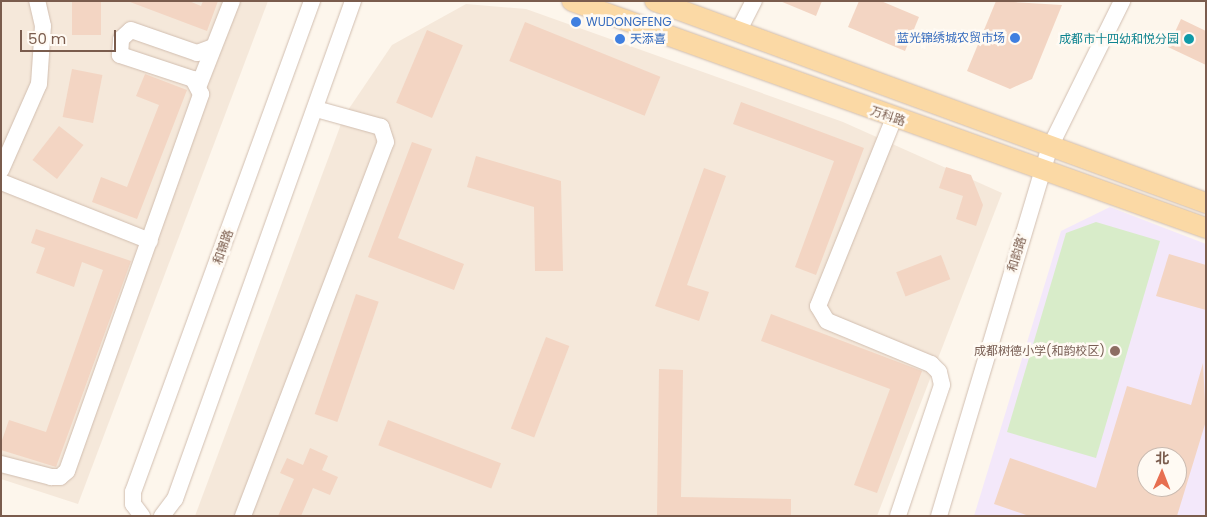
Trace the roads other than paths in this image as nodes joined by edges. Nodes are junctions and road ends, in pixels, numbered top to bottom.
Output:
1 (37, 1) edge
2 (232, 1) edge
3 (312, 1) edge
4 (353, 1) edge
5 (572, 1) edge
6 (655, 1) edge
7 (754, 1) edge
8 (1122, 1) edge
9 (738, 32) junction
10 (210, 48) junction
11 (199, 85) junction
12 (316, 108) junction
13 (894, 118) junction
14 (1050, 147) junction
15 (1043, 168) junction
16 (1, 170) edge
17 (1, 182) edge
18 (1206, 203) edge
19 (1206, 228) edge
20 (150, 242) junction
21 (1, 464) edge
22 (175, 498) junction
23 (142, 516) edge
24 (162, 516) edge
25 (174, 516) edge
26 (243, 516) edge
27 (898, 516) edge
28 (939, 516) edge

1 - 16 street
2 - 10 street
3 - 23 street, 和锦路
4 - 12 street
5 - 13 main road, 万科路
6 - 9 main road
7 - 9 street
8 - 14 street, 和韵路’
9 - 14 main road
10 - 11 street
10 - 11 street
11 - 20 street
12 - 22 street
12 - 26 street
13 - 15 main road, 万科路
13 - 27 street
14 - 15 street, 和韵路’
14 - 18 main road
15 - 19 main road, 万科路
15 - 28 street, 和韵路’
17 - 20 street
20 - 21 street
22 - 24 street
22 - 25 street

